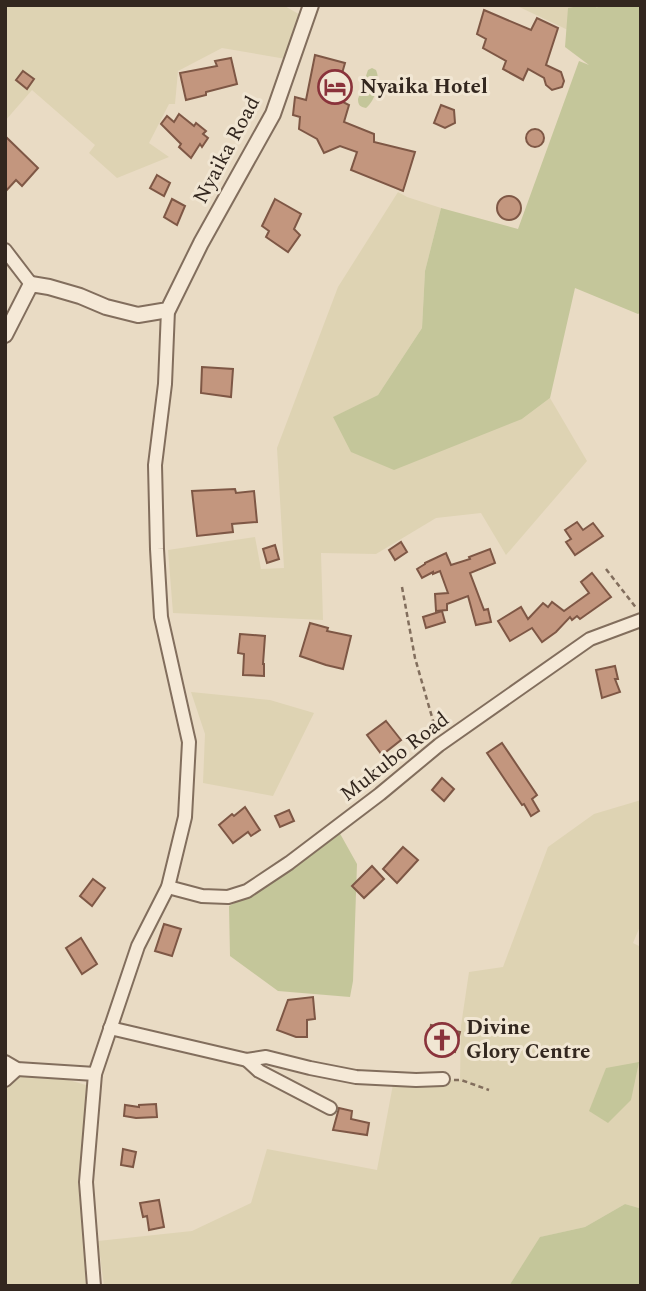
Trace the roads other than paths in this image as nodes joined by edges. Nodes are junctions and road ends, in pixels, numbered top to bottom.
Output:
1 (311, 5) edge
2 (5, 250) edge
3 (30, 284) junction
4 (169, 310) junction
5 (5, 335) edge
6 (641, 617) edge
7 (168, 887) junction
8 (110, 1028) junction
9 (247, 1059) junction
10 (11, 1066) edge
11 (94, 1074) junction
12 (443, 1079) road end
13 (5, 1080) edge
14 (330, 1108) dead end
15 (94, 1286) edge

1 - 4 street, Nyaika Road
2 - 3 street
3 - 4 street
3 - 5 street
4 - 7 street
6 - 7 street, Mukubo Road
7 - 8 street
8 - 9 street
8 - 11 street
9 - 12 street
9 - 14 street
10 - 11 street
10 - 13 street
11 - 15 street

